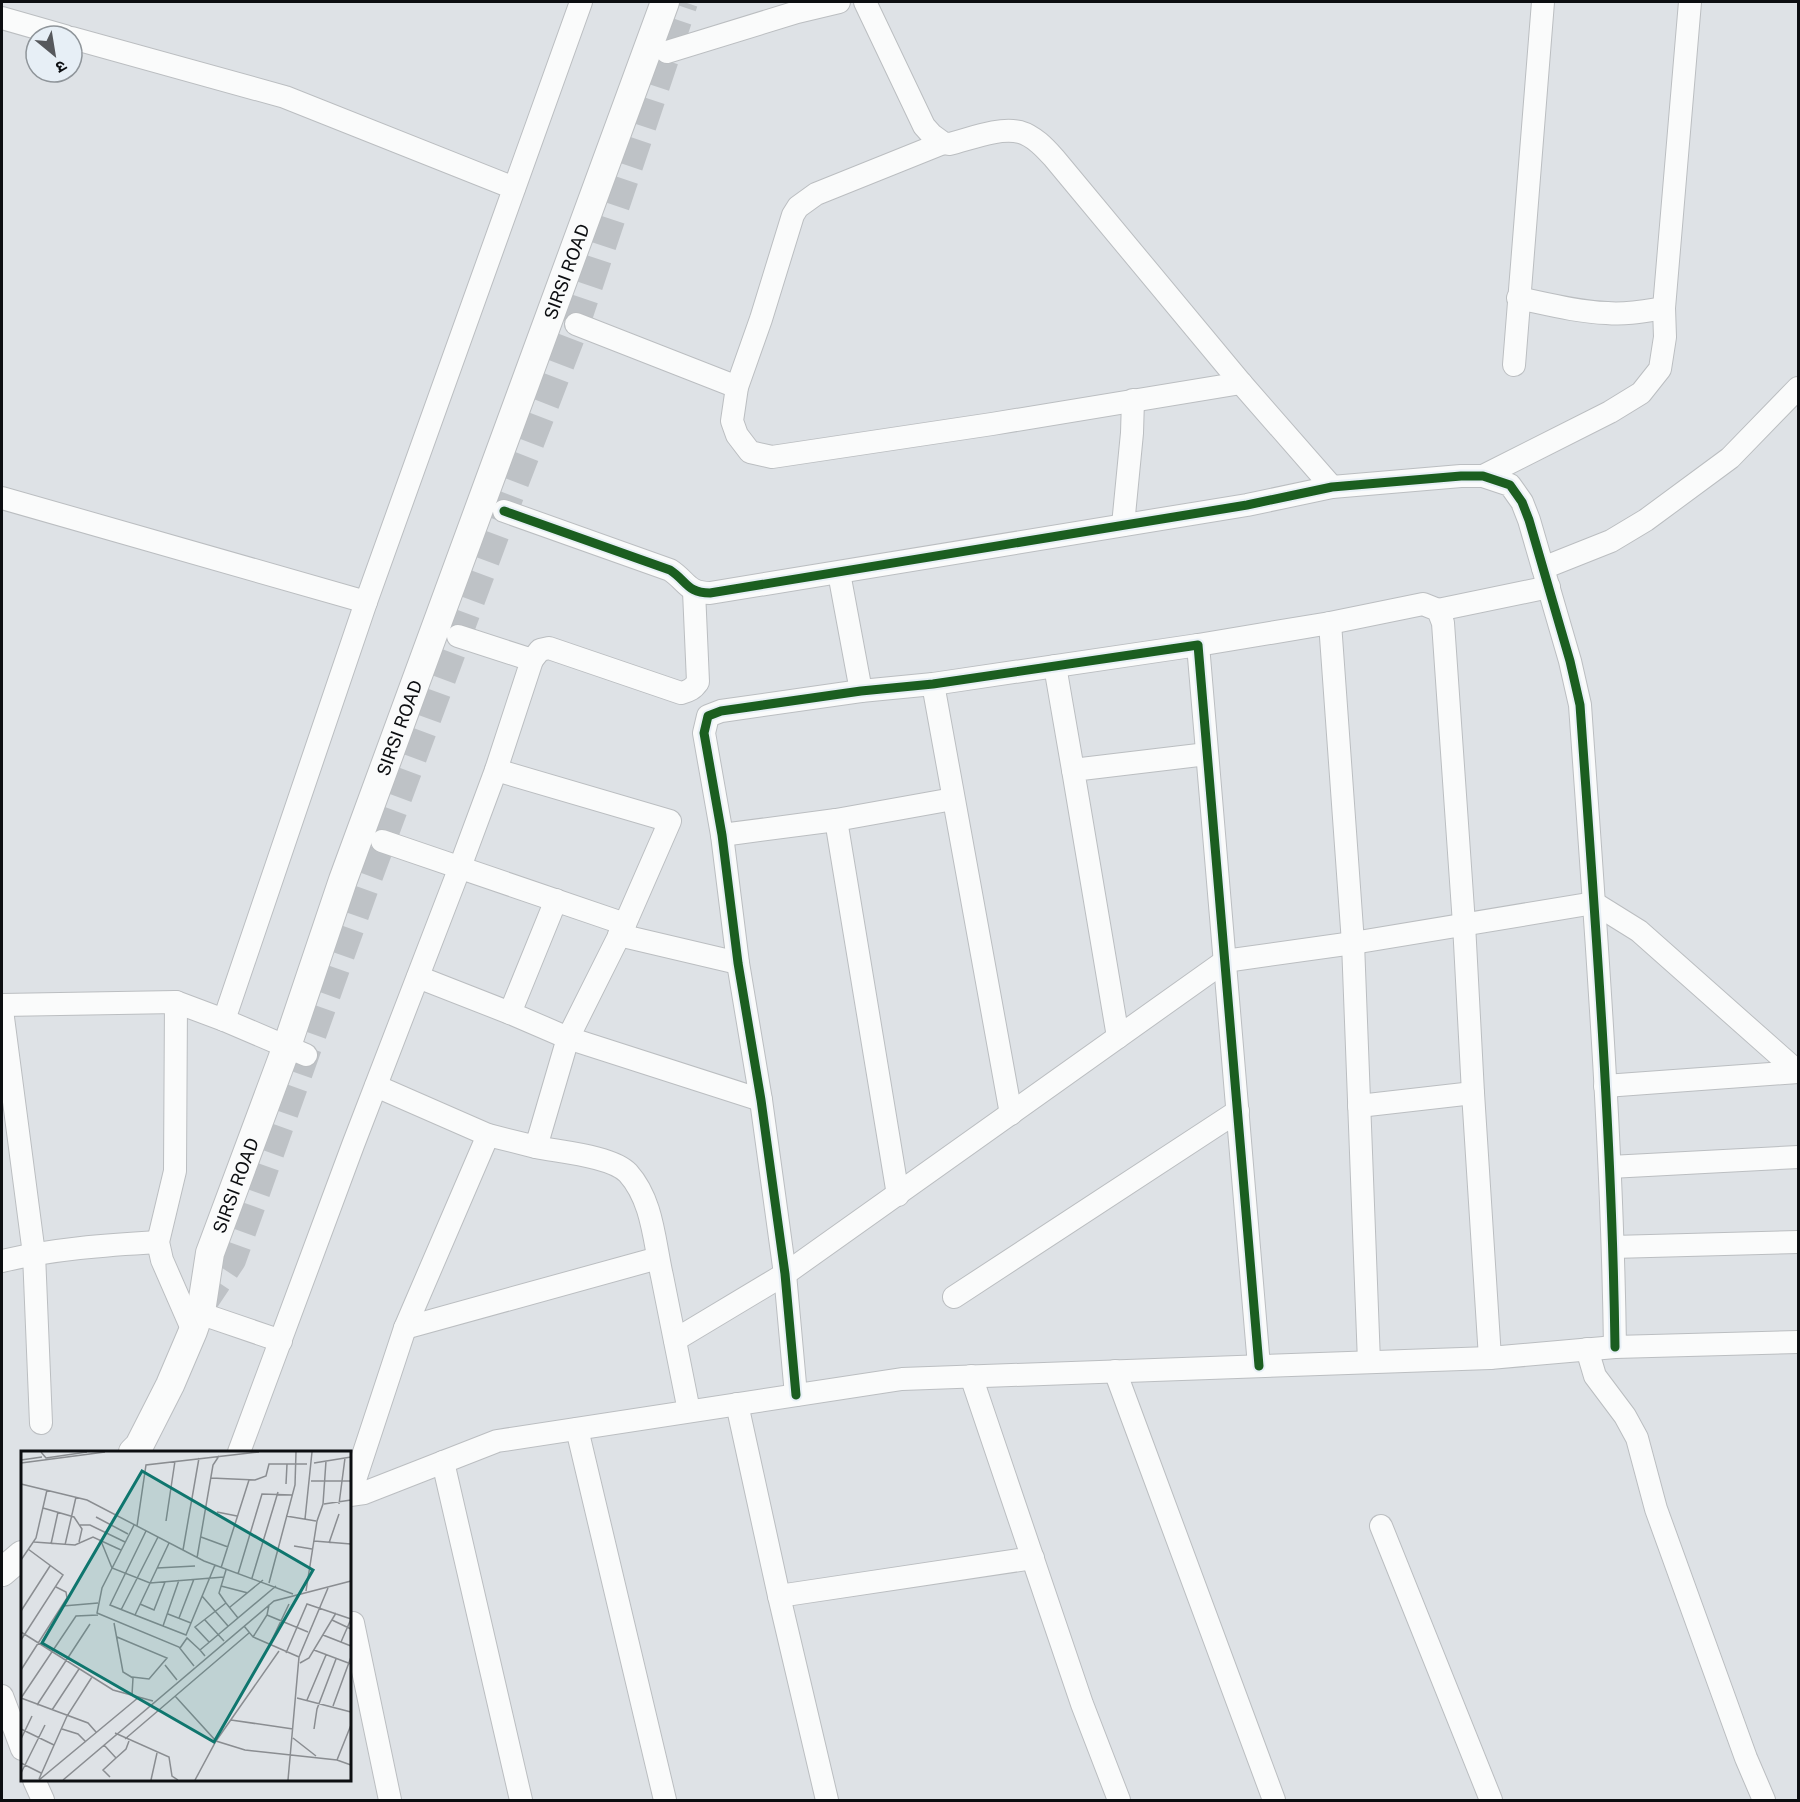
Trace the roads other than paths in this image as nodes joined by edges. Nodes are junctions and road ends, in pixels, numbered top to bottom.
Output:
1 (581, 2) edge
2 (664, 2) edge
3 (839, 2) edge
4 (865, 2) edge
5 (1543, 2) edge
6 (1690, 2) edge
7 (798, 7) edge
8 (2, 18) edge
9 (24, 24) edge
10 (84, 41) edge
11 (667, 52) dead end
12 (943, 143) junction
13 (514, 188) junction
14 (1518, 298) junction
15 (1664, 308) junction
16 (576, 324) dead end
17 (1514, 365) dead end
18 (1241, 383) junction
19 (737, 387) junction
20 (1798, 388) edge
21 (1133, 400) junction
22 (1483, 476) junction
23 (1332, 487) junction
24 (2, 498) edge
25 (504, 511) dead end
26 (1123, 525) junction
27 (839, 573) junction
28 (1546, 578) junction
29 (694, 591) junction
30 (366, 602) junction
31 (1438, 610) junction
32 (1330, 623) junction
33 (458, 636) dead end
34 (1198, 645) junction
35 (532, 660) junction
36 (1055, 666) junction
37 (933, 684) junction
38 (861, 691) junction
39 (1207, 754) junction
40 (496, 770) junction
41 (1073, 770) junction
42 (953, 799) junction
43 (836, 820) junction
44 (722, 835) junction
45 (382, 841) dead end
46 (460, 867) junction
47 (556, 900) junction
48 (1594, 903) junction
49 (1464, 924) junction
50 (622, 929) junction
51 (1353, 943) junction
52 (1225, 962) junction
53 (738, 963) junction
54 (418, 977) junction
55 (176, 1002) junction
56 (2, 1005) edge
57 (2, 1010) edge
58 (510, 1013) junction
59 (224, 1020) junction
60 (1118, 1037) junction
61 (568, 1038) junction
62 (296, 1050) junction
63 (1798, 1072) edge
64 (376, 1086) junction
65 (1605, 1086) junction
66 (1473, 1094) junction
67 (761, 1100) junction
68 (1359, 1106) junction
69 (1238, 1111) junction
70 (1011, 1114) junction
71 (488, 1135) junction
72 (536, 1147) junction
73 (1798, 1157) edge
74 (1610, 1167) junction
75 (898, 1195) junction
76 (158, 1242) junction
77 (1798, 1242) edge
78 (1613, 1247) junction
79 (34, 1254) junction
80 (658, 1258) junction
81 (2, 1261) edge
82 (785, 1274) junction
83 (954, 1297) dead end
84 (198, 1317) junction
85 (405, 1328) junction
86 (675, 1340) junction
87 (280, 1341) junction
88 (1798, 1342) edge
89 (1616, 1347) junction
90 (1587, 1349) junction
91 (1490, 1358) junction
92 (1369, 1362) junction
93 (1259, 1366) junction
94 (1114, 1371) junction
95 (971, 1376) junction
96 (795, 1395) junction
97 (737, 1404) junction
98 (689, 1412) junction
99 (41, 1423) dead end
100 (577, 1429) junction
101 (134, 1451) edge
102 (239, 1451) edge
103 (443, 1462) junction
104 (351, 1492) edge
105 (351, 1495) edge
106 (1381, 1526) dead end
107 (21, 1556) edge
108 (1033, 1558) junction
109 (2, 1572) edge
110 (778, 1596) junction
111 (351, 1623) edge
112 (2, 1696) edge
113 (21, 1746) edge
114 (35, 1781) edge
115 (43, 1800) edge
116 (390, 1800) edge
117 (521, 1800) edge
118 (665, 1800) edge
119 (826, 1800) edge
120 (1119, 1800) edge
121 (1274, 1800) edge
122 (1491, 1800) edge
123 (1764, 1800) edge

1 - 13 street
2 - 62 main road, SIRSI ROAD
3 - 7 street
4 - 12 street
5 - 14 street
6 - 15 street
7 - 11 street
8 - 9 street
10 - 13 street
12 - 18 street
12 - 19 street
13 - 30 street
14 - 15 street
14 - 17 street
15 - 22 street
16 - 19 street
18 - 21 street
18 - 23 street
19 - 21 street
20 - 28 street
21 - 26 street
22 - 23 street
22 - 28 street
23 - 26 street
24 - 30 street
25 - 29 street
26 - 27 street
27 - 29 street
27 - 38 street
28 - 31 street
28 - 48 street
29 - 35 street
30 - 59 street
31 - 32 street
31 - 49 street
32 - 34 street
32 - 51 street
33 - 35 street
34 - 36 street
34 - 39 street
35 - 40 street
36 - 37 street
36 - 41 street
37 - 38 street
37 - 42 street
38 - 44 street
39 - 41 street
39 - 52 street
40 - 46 street
40 - 50 street
41 - 60 street
42 - 43 street
42 - 70 street
43 - 44 street
43 - 75 street
44 - 53 street
45 - 46 street
46 - 47 street
46 - 54 street
47 - 50 street
47 - 58 street
48 - 49 street
48 - 63 street
48 - 65 street
49 - 51 street
49 - 66 street
50 - 53 street
50 - 61 street
51 - 52 street
51 - 68 street
52 - 60 street
52 - 69 street
53 - 67 street
54 - 58 street
54 - 64 street
55 - 56 street
55 - 59 street
55 - 76 street
57 - 79 street
58 - 61 street
59 - 62 street
60 - 70 street
61 - 67 street
61 - 72 street
62 - 84 main road, SIRSI ROAD
63 - 65 street
64 - 71 street
64 - 87 street
65 - 74 street
66 - 68 street
66 - 91 street
67 - 82 street
68 - 92 street
69 - 83 street
69 - 93 street
70 - 75 street
71 - 72 street
71 - 85 street
72 - 80 street
73 - 74 street
74 - 78 street
75 - 82 street
76 - 79 street
76 - 84 street
77 - 78 street
78 - 89 street
79 - 81 street
79 - 99 street
80 - 85 street
80 - 86 street
82 - 86 street
82 - 96 street
84 - 87 street
84 - 101 main road, SIRSI ROAD
85 - 104 street
86 - 98 street
87 - 102 street
88 - 89 street
89 - 90 street
90 - 91 street
90 - 123 street
91 - 92 street
92 - 93 street
93 - 94 street
94 - 95 street
94 - 121 street
95 - 96 street
95 - 108 street
96 - 97 street
97 - 98 street
97 - 110 street
98 - 100 street
100 - 103 street
100 - 118 street
103 - 105 street
103 - 117 street
106 - 122 street
107 - 109 main road
108 - 110 street
108 - 120 street
110 - 119 street
111 - 116 street
112 - 113 street
114 - 115 street

